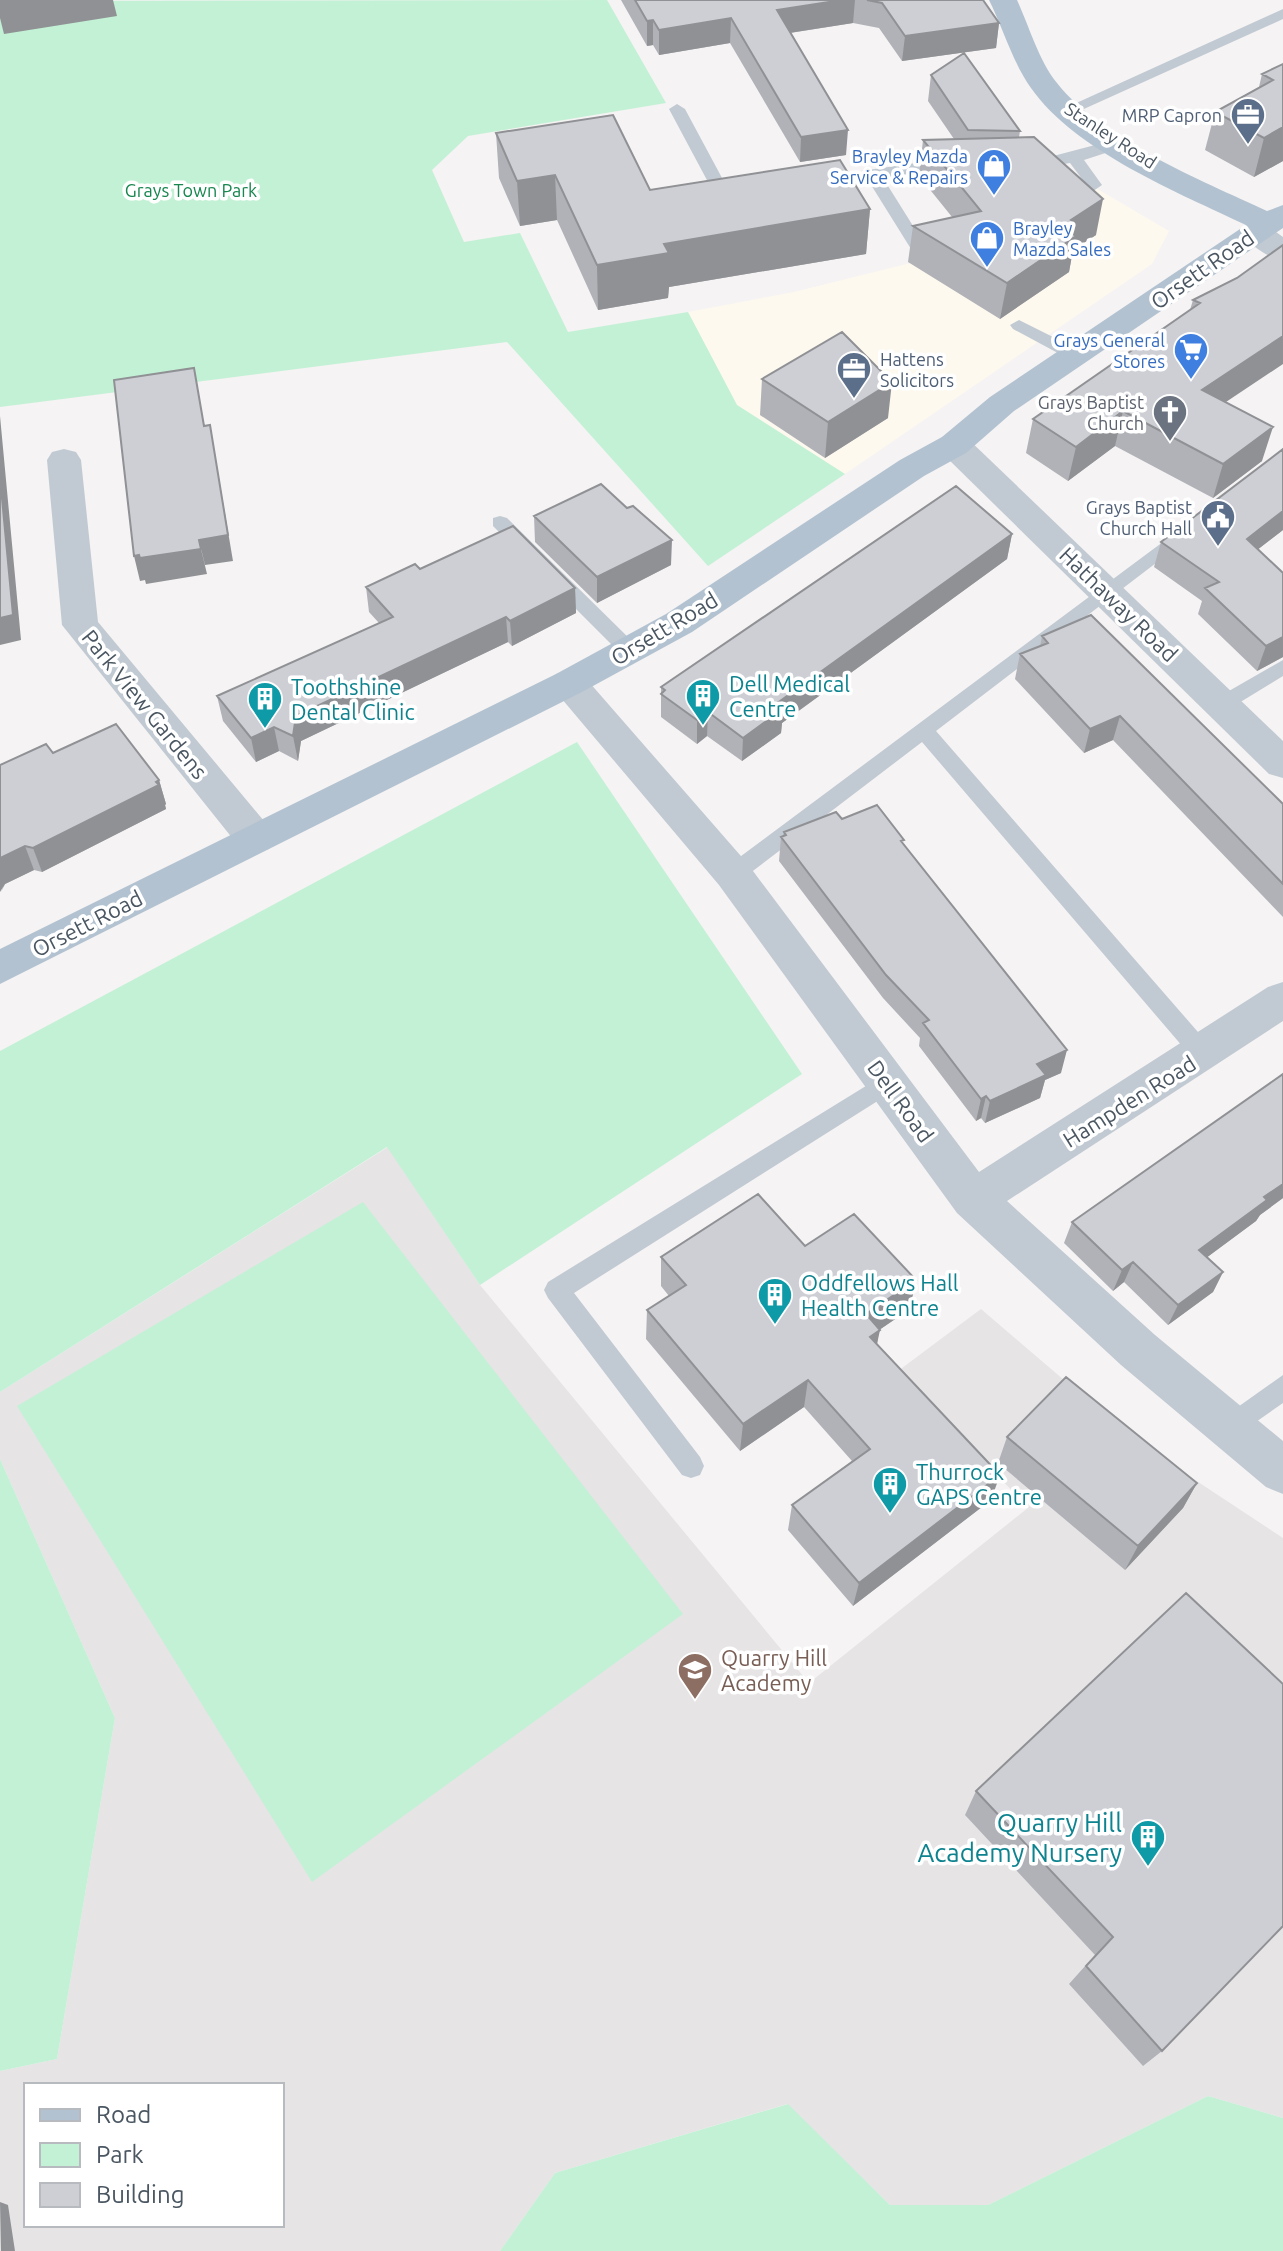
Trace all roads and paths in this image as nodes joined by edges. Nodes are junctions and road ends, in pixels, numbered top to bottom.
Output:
1 (1003, 0) edge
2 (1283, 13) edge
3 (677, 109) dead end
4 (1069, 110) junction
5 (1118, 144) junction
6 (1074, 157) junction
7 (968, 164) edge
8 (1010, 166) edge
9 (872, 174) junction
10 (798, 185) edge
11 (1083, 191) edge
12 (754, 192) edge
13 (1268, 223) edge
14 (1283, 252) edge
15 (922, 253) edge
16 (1019, 325) dead end
17 (1075, 355) junction
18 (954, 445) junction
19 (64, 460) dead end
20 (500, 522) dead end
21 (1195, 523) edge
22 (1108, 592) junction
23 (629, 650) junction
24 (1283, 667) edge
25 (569, 683) junction
26 (1222, 704) junction
27 (924, 731) junction
28 (1283, 764) edge
29 (255, 838) junction
30 (733, 874) junction
31 (0, 968) edge
32 (1283, 999) edge
33 (1203, 1054) junction
34 (887, 1083) junction
35 (973, 1199) junction
36 (1283, 1387) edge
37 (1230, 1428) junction
38 (691, 1466) dead end
39 (1283, 1471) edge

1 - 4 main road, Stanley Road
2 - 4 lane
3 - 12 lane
4 - 5 main road, Stanley Road
5 - 6 lane
5 - 13 main road, Stanley Road
6 - 8 lane
6 - 11 lane
7 - 9 lane
9 - 10 lane
9 - 15 lane
13 - 14 street
13 - 17 main road, Orsett Road
16 - 17 lane
17 - 18 main road, Orsett Road
18 - 22 street, Hathaway Road
18 - 23 main road, Orsett Road
19 - 29 street, Park View Gardens
20 - 23 lane
21 - 22 lane
22 - 26 street, Hathaway Road
22 - 27 lane
23 - 25 main road, Orsett Road
24 - 26 lane
25 - 29 main road, Orsett Road
25 - 30 street, Dell Road
26 - 28 street, Hathaway Road
27 - 30 lane
27 - 33 lane
29 - 31 main road, Orsett Road
30 - 34 street, Dell Road
32 - 33 street, Hampden Road
33 - 35 street, Hampden Road
34 - 35 street, Dell Road
34 - 38 lane
35 - 37 street, Dell Road
36 - 37 lane
37 - 39 street, Dell Road

